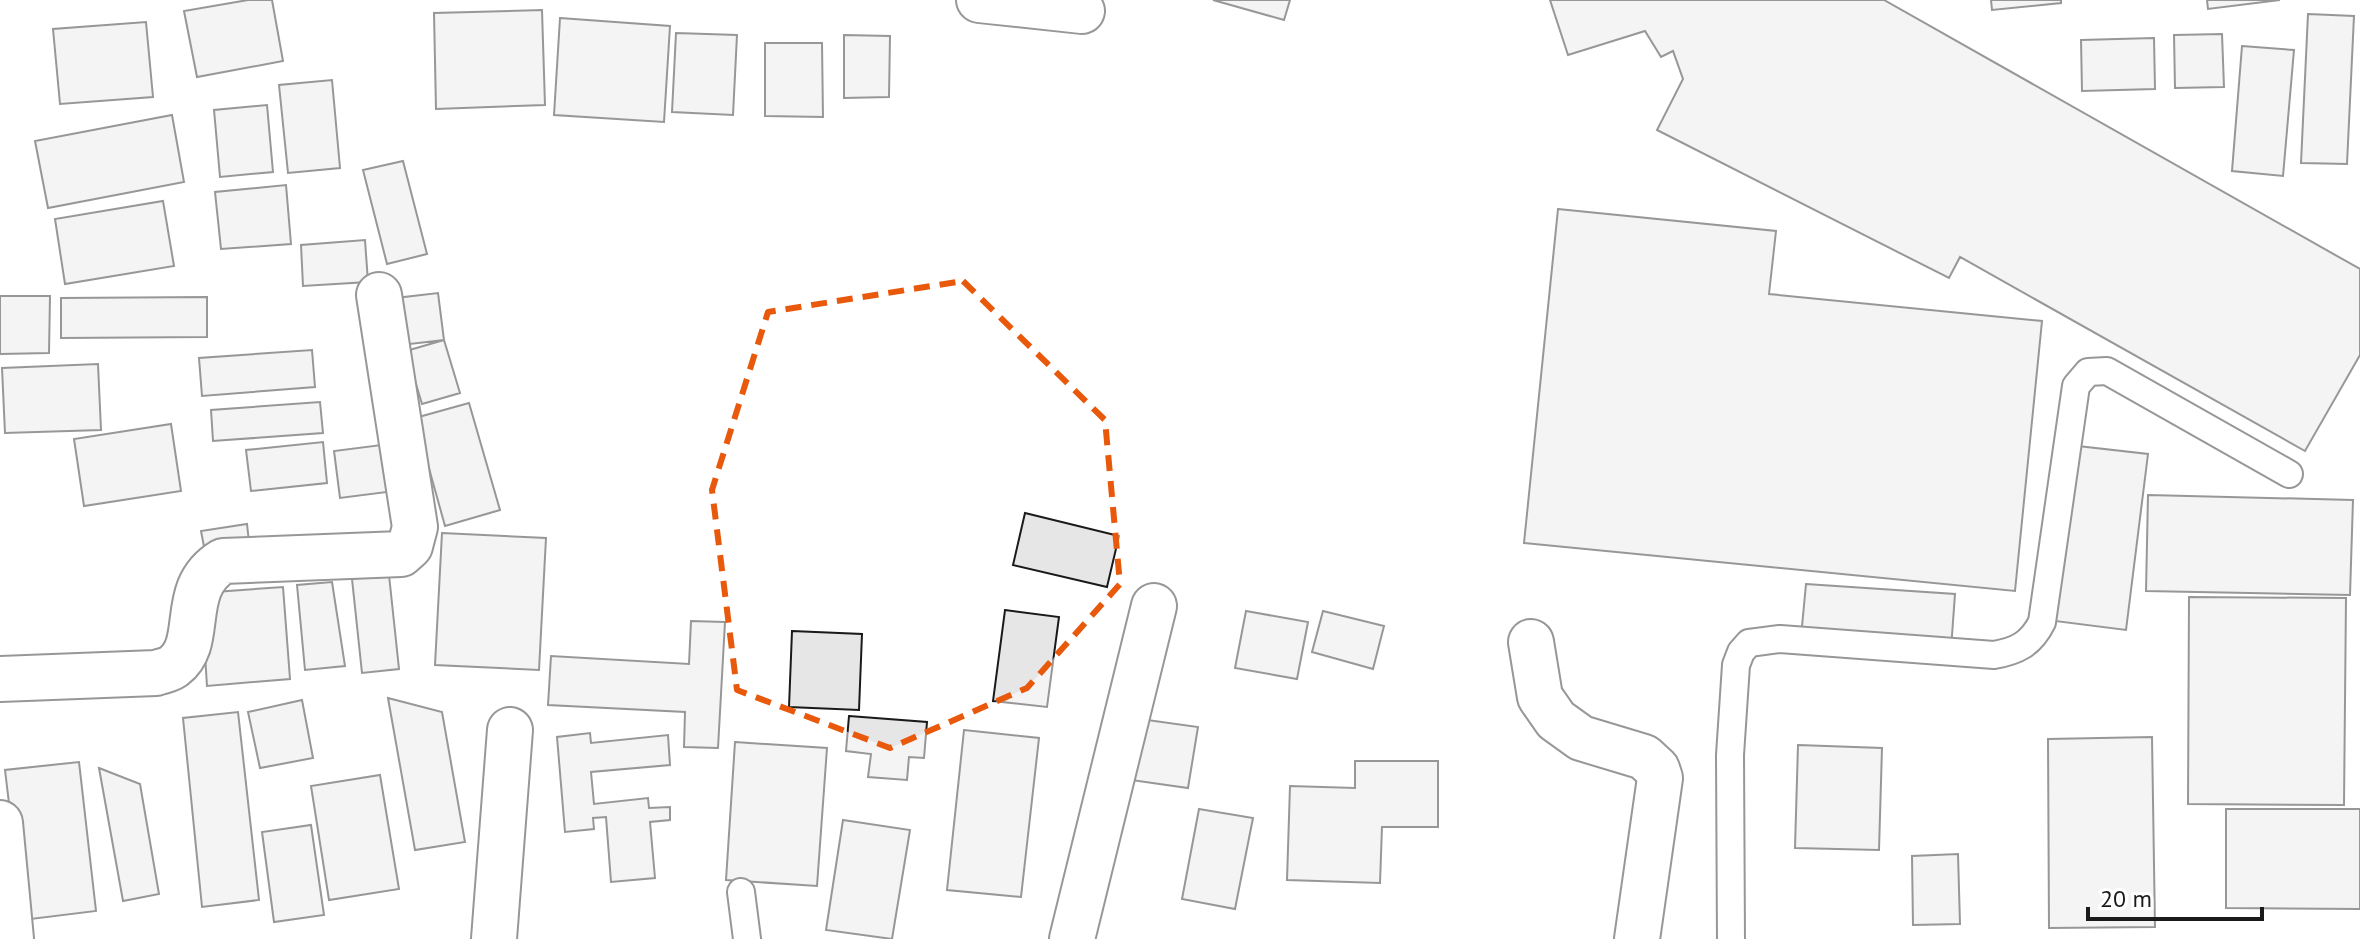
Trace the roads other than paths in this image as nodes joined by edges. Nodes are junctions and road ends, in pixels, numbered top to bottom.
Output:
1 (979, 0) edge
2 (1082, 11) dead end
3 (379, 295) dead end
4 (2289, 474) dead end
5 (1154, 606) dead end
6 (1531, 642) dead end
7 (0, 679) edge
8 (510, 730) dead end
9 (0, 823) edge
10 (741, 892) dead end
11 (11, 939) edge
12 (494, 939) edge
13 (747, 939) edge
14 (1072, 939) edge
15 (1637, 939) edge
16 (1731, 939) edge

1 - 2 street
3 - 7 street
4 - 16 lane
5 - 14 street
6 - 15 street
8 - 12 street
9 - 11 street
10 - 13 lane

